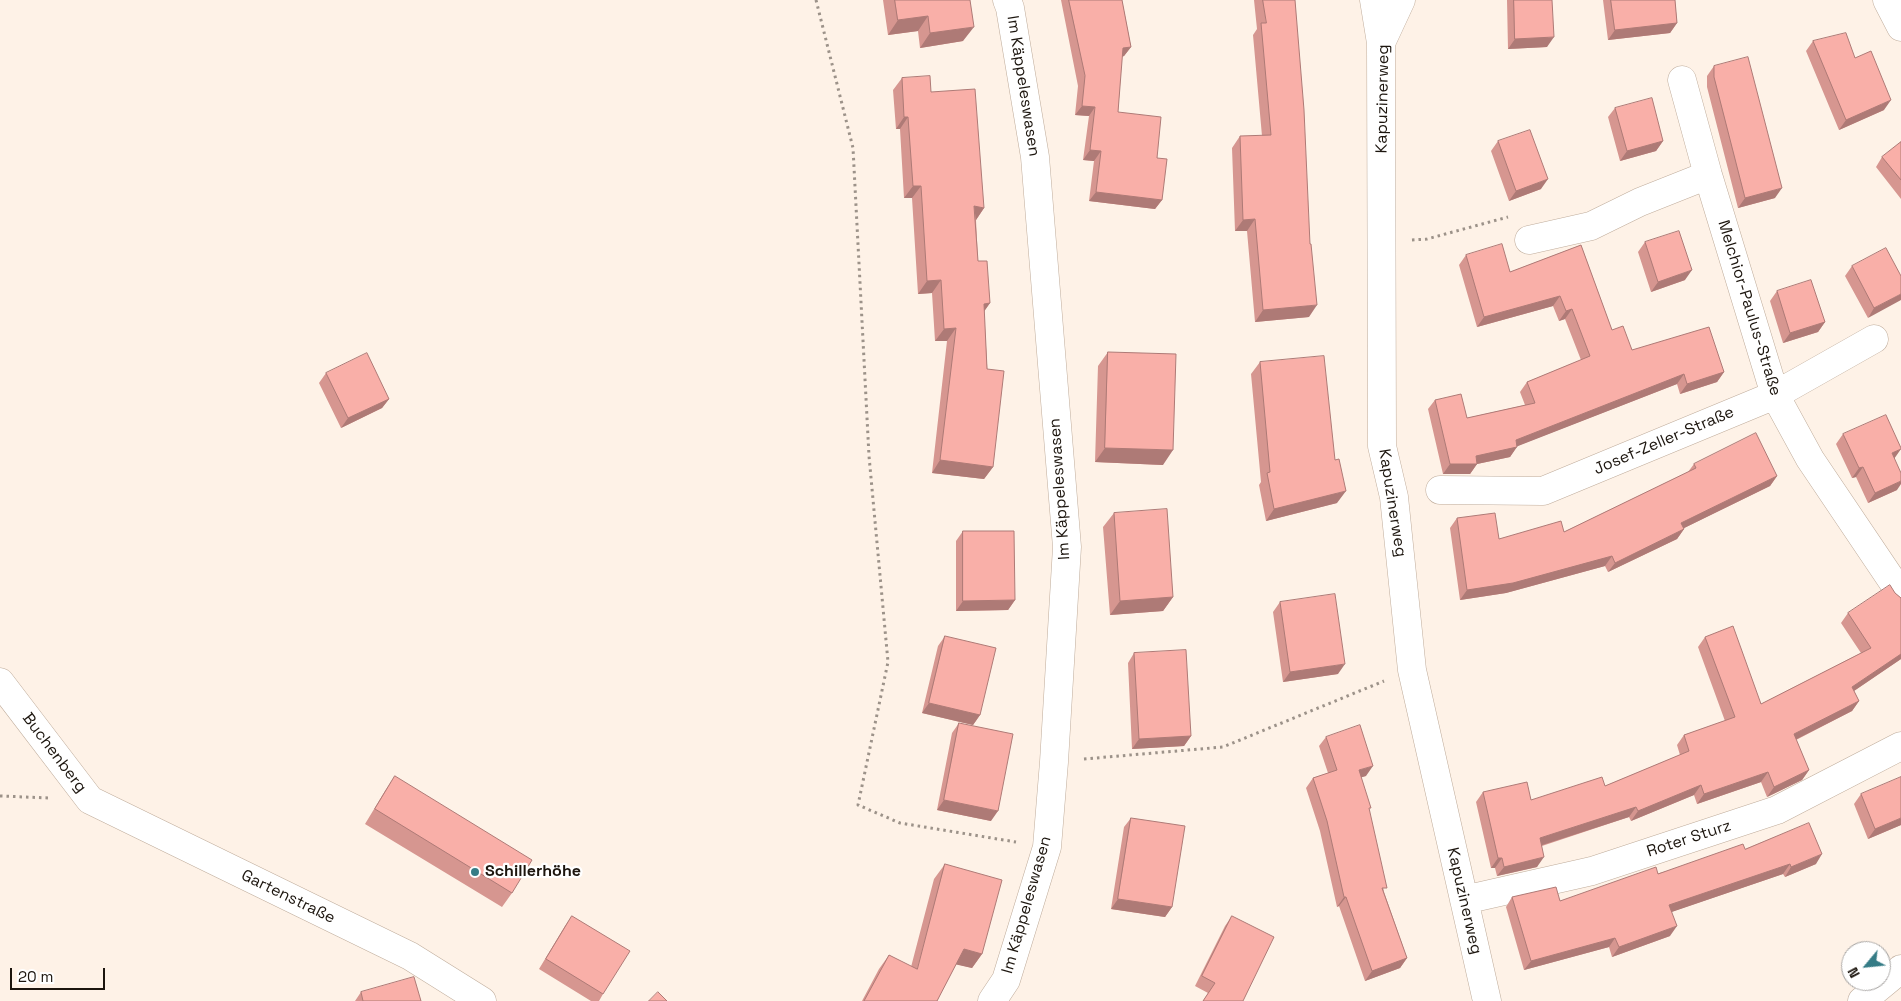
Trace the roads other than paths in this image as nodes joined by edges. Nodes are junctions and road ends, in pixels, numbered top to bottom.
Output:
1 (1007, 0) edge
2 (1374, 0) edge
3 (1401, 0) edge
4 (1887, 0) edge
5 (1901, 28) edge
6 (1381, 43) junction
7 (1682, 80) dead end
8 (1708, 175) junction
9 (1530, 240) road end
10 (1874, 339) dead end
11 (1775, 395) junction
12 (1440, 490) dead end
13 (1901, 594) edge
14 (0, 682) edge
15 (1901, 746) edge
16 (90, 800) joint
17 (1464, 900) junction
18 (1901, 969) edge
19 (482, 1001) edge
20 (992, 1001) edge
21 (1486, 1001) edge
22 (1862, 1001) edge

1 - 20 street, Im Käppeleswasen
2 - 6 street
3 - 6 street, Kapuzinerweg
4 - 5 street
6 - 17 street, Kapuzinerweg
7 - 8 street, Melchior-Paulus-Straße
8 - 9 street
8 - 11 street, Melchior-Paulus-Straße
10 - 11 street, Josef-Zeller-Straße
11 - 12 street, Josef-Zeller-Straße
11 - 13 street, Melchior-Paulus-Straße
14 - 16 street, Buchenberg
15 - 17 street, Roter Sturz
16 - 19 street, Gartenstraße
17 - 21 street, Kapuzinerweg
18 - 22 street

